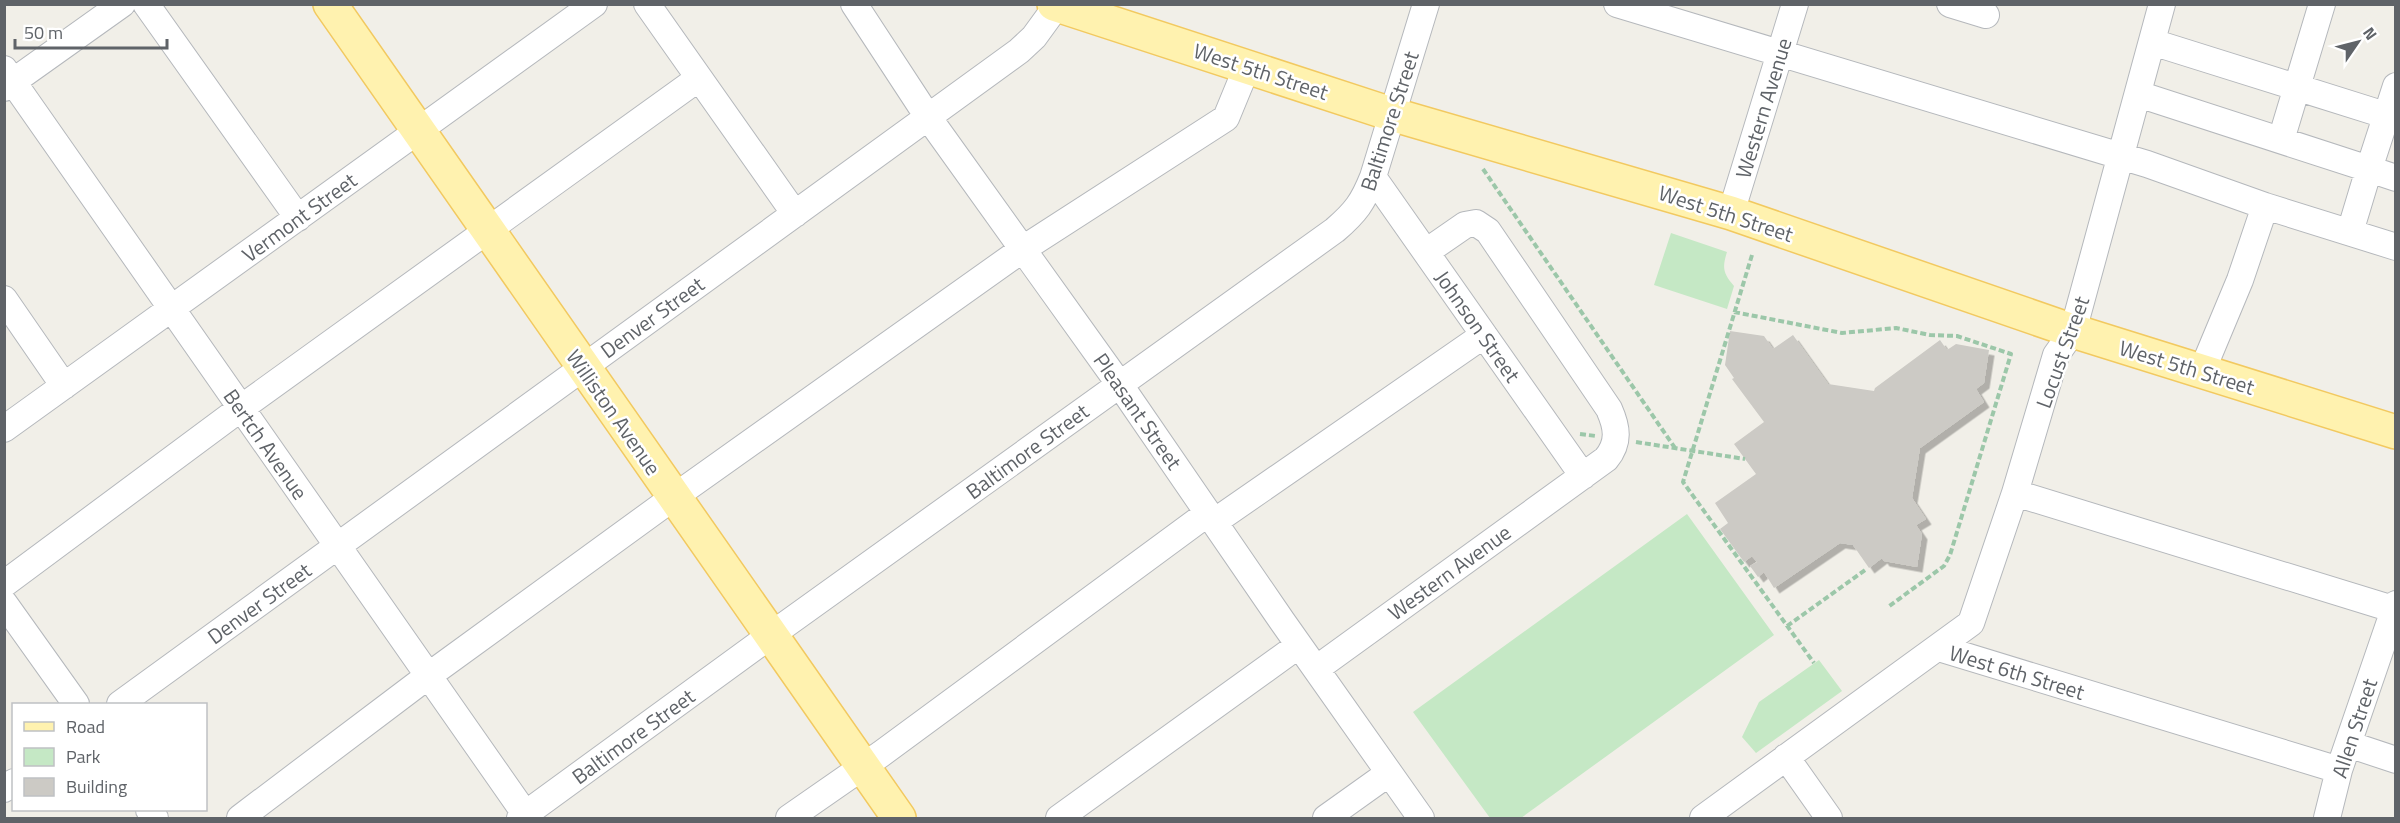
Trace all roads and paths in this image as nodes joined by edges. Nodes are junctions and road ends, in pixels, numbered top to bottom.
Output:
1 (122, 4) edge
2 (146, 4) edge
3 (330, 4) edge
4 (594, 4) edge
5 (647, 4) edge
6 (854, 4) edge
7 (1426, 4) edge
8 (1617, 4) edge
9 (1795, 4) edge
10 (1950, 4) edge
11 (2162, 4) edge
12 (2322, 4) edge
13 (1056, 5) edge
14 (1986, 15) dead end
15 (2152, 42) junction
16 (1781, 52) junction
17 (1247, 67) junction
18 (699, 78) junction
19 (7, 80) edge
20 (2396, 86) edge
21 (2297, 88) junction
22 (2138, 94) junction
23 (1391, 114) junction
24 (2385, 115) junction
25 (928, 117) junction
26 (417, 132) junction
27 (2281, 140) junction
28 (2121, 156) junction
29 (1483, 168) dead end
30 (2369, 169) junction
31 (1373, 177) junction
32 (2396, 178) edge
33 (2265, 206) junction
34 (1731, 213) junction
35 (795, 214) junction
36 (298, 218) junction
37 (488, 232) junction
38 (2350, 232) junction
39 (2396, 247) edge
40 (1023, 249) junction
41 (1426, 252) junction
42 (1752, 255) dead end
43 (4, 299) edge
44 (172, 309) junction
45 (1734, 312) junction
46 (2073, 331) junction
47 (1484, 335) junction
48 (583, 368) junction
49 (2202, 371) junction
50 (1120, 385) junction
51 (64, 386) junction
52 (241, 408) junction
53 (4, 429) edge
54 (2396, 432) edge
55 (1580, 434) dead end
56 (1615, 439) junction
57 (1675, 448) junction
58 (1691, 451) junction
59 (1745, 459) dead end
60 (1583, 476) junction
61 (2015, 494) junction
62 (674, 497) junction
63 (1211, 518) junction
64 (338, 546) junction
65 (1865, 570) dead end
66 (4, 584) edge
67 (4, 603) edge
68 (1888, 607) dead end
69 (2395, 608) edge
70 (1787, 626) junction
71 (771, 634) junction
72 (1299, 645) junction
73 (1939, 648) junction
74 (1814, 663) dead end
75 (1316, 669) junction
76 (428, 676) junction
77 (74, 703) edge
78 (123, 703) edge
79 (2348, 744) junction
80 (1786, 758) junction
81 (2396, 760) edge
82 (863, 767) junction
83 (2339, 770) junction
84 (1389, 773) junction
85 (525, 817) edge
86 (240, 819) edge
87 (789, 819) edge
88 (899, 819) edge
89 (1059, 819) edge
90 (1326, 819) edge
91 (1421, 819) edge
92 (1703, 819) edge
93 (1829, 819) edge
94 (2327, 819) edge

1 - 19 street
2 - 36 street
3 - 26 main road, Williston Avenue
4 - 26 street, Vermont Street
5 - 18 street
6 - 25 street, Pleasant Street
7 - 23 street, Baltimore Street
8 - 16 street
9 - 16 street, Western Avenue
10 - 14 street
11 - 15 street, Locust Street
12 - 21 street
13 - 17 main road, West 5th Street
13 - 25 street, Denver Street
15 - 21 street
15 - 22 street, Locust Street
16 - 28 street
16 - 34 street, Western Avenue
17 - 23 main road, West 5th Street
17 - 40 street
18 - 35 street
18 - 37 street
19 - 44 street, Bertch Avenue
20 - 24 street
21 - 24 street
21 - 27 street
22 - 27 street
22 - 28 street, Locust Street
23 - 31 street, Baltimore Street
23 - 34 main road, West 5th Street
24 - 30 street
25 - 35 street, Denver Street
25 - 40 street, Pleasant Street
26 - 36 street, Vermont Street
26 - 37 main road, Williston Avenue
27 - 30 street
28 - 33 street
28 - 46 street, Locust Street
29 - 57 path
30 - 32 street
30 - 38 street
31 - 41 street, Johnson Street
31 - 50 street, Baltimore Street
33 - 38 street
33 - 49 street
34 - 46 main road, West 5th Street
35 - 48 street, Denver Street
36 - 44 street, Vermont Street
37 - 48 main road, Williston Avenue
37 - 52 street
38 - 39 street
40 - 50 street, Pleasant Street
40 - 62 street
41 - 47 street, Johnson Street
41 - 56 street
42 - 45 path
43 - 51 street
44 - 51 street, Vermont Street
44 - 52 street, Bertch Avenue
45 - 58 path
45 - 68 path
46 - 49 main road, West 5th Street
46 - 61 street, Locust Street
47 - 60 street, Johnson Street
47 - 63 street
48 - 62 main road, Williston Avenue
48 - 64 street, Denver Street
49 - 54 main road, West 5th Street
50 - 63 street, Pleasant Street
50 - 71 street, Baltimore Street
51 - 53 street, Vermont Street
52 - 64 street, Bertch Avenue
52 - 66 street
55 - 56 path
56 - 57 path
56 - 60 street, Western Avenue
57 - 58 path
58 - 59 path
58 - 70 path
60 - 75 street, Western Avenue
61 - 69 street
61 - 73 street, Locust Street
62 - 71 main road, Williston Avenue
62 - 76 street
63 - 72 street, Pleasant Street
63 - 82 street
64 - 76 street, Bertch Avenue
64 - 78 street, Denver Street
65 - 70 path
67 - 77 street
69 - 79 street, Allen Street
70 - 74 path
71 - 82 main road, Williston Avenue
71 - 85 street, Baltimore Street
72 - 75 street, Pleasant Street
72 - 89 street
73 - 80 street, West 6th Street
73 - 83 street, West 6th Street
75 - 84 street, Pleasant Street
76 - 85 street, Bertch Avenue
76 - 86 street
79 - 81 street
79 - 83 street, Allen Street
80 - 92 street, West 6th Street
80 - 93 street
82 - 87 street
82 - 88 main road, Williston Avenue
83 - 94 street, Allen Street
84 - 90 street
84 - 91 street, Pleasant Street

